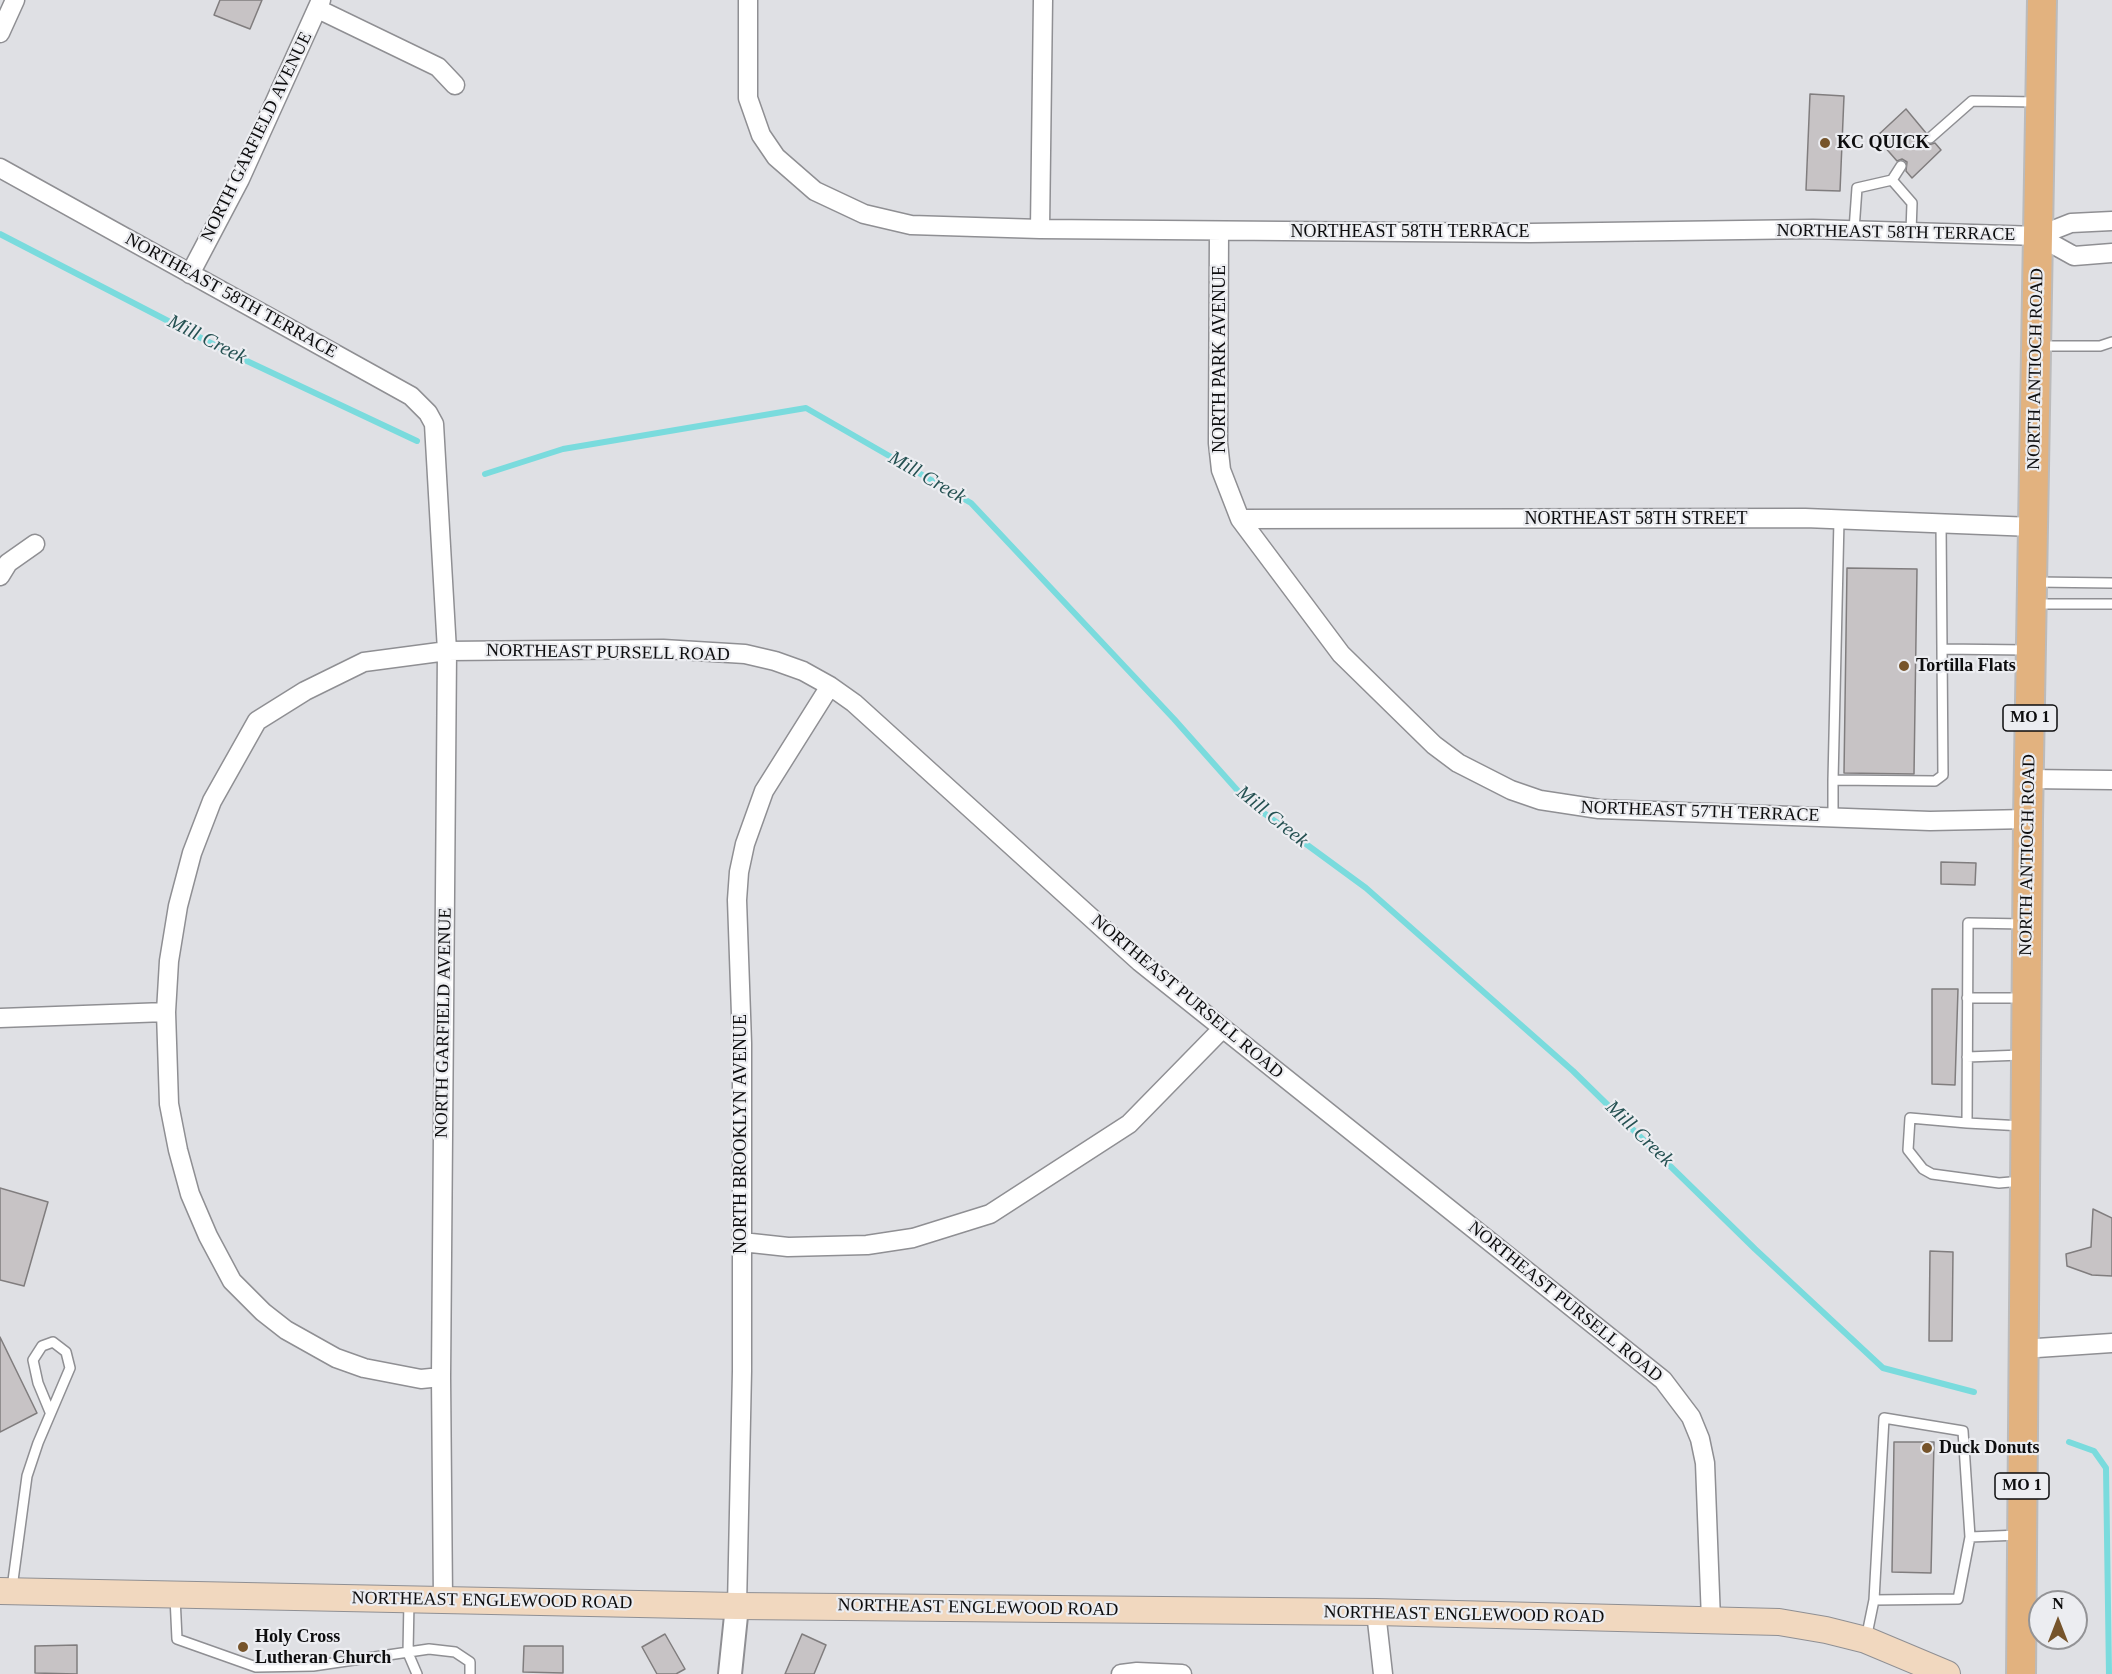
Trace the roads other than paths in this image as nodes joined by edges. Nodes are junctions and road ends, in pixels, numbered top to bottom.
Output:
1 (15, 0) edge
2 (748, 0) edge
3 (1042, 0) edge
4 (2042, 0) edge
5 (320, 4) edge
6 (0, 33) edge
7 (455, 85) dead end
8 (2040, 102) junction
9 (1930, 138) dead end
10 (1901, 166) dead end
11 (0, 168) edge
12 (1892, 180) junction
13 (2112, 221) edge
14 (1040, 230) junction
15 (1854, 230) junction
16 (1219, 231) junction
17 (1911, 232) junction
18 (2038, 236) junction
19 (2112, 253) edge
20 (190, 274) junction
21 (2112, 342) edge
22 (2036, 346) junction
23 (436, 446) joint
24 (1240, 519) junction
25 (1839, 520) junction
26 (1941, 523) junction
27 (2033, 527) junction
28 (35, 544) dead end
29 (0, 576) edge
30 (2112, 583) edge
31 (2033, 593) junction
32 (2112, 604) edge
33 (1942, 649) junction
34 (2032, 650) junction
35 (447, 651) junction
36 (830, 686) junction
37 (2028, 778) junction
38 (1833, 780) junction
39 (2112, 780) edge
40 (1833, 817) junction
41 (2028, 819) junction
42 (2027, 924) junction
43 (1967, 998) junction
44 (2027, 998) junction
45 (166, 1012) junction
46 (0, 1018) edge
47 (1223, 1028) junction
48 (2026, 1055) junction
49 (1967, 1057) junction
50 (1967, 1124) junction
51 (2025, 1126) junction
52 (2024, 1180) junction
53 (742, 1242) junction
54 (2112, 1343) edge
55 (2022, 1349) junction
56 (441, 1377) junction
57 (50, 1412) junction
58 (2021, 1535) junction
59 (1970, 1537) junction
60 (6, 1591) edge
61 (175, 1594) junction
62 (409, 1599) junction
63 (443, 1600) junction
64 (1874, 1600) junction
65 (737, 1606) junction
66 (1376, 1612) junction
67 (1711, 1620) junction
68 (1866, 1640) junction
69 (408, 1653) junction
70 (417, 1674) edge
71 (470, 1674) edge
72 (730, 1674) edge
73 (1120, 1674) edge
74 (1182, 1674) edge
75 (1383, 1674) edge
76 (1947, 1674) edge
77 (2021, 1674) edge

1 - 6 street
2 - 14 street, NORTHEAST 58TH TERRACE
3 - 14 street
4 - 8 main road, NORTH ANTIOCH ROAD / MO 1
5 - 7 street
5 - 20 street, NORTH GARFIELD AVENUE
8 - 9 lane
8 - 18 main road, NORTH ANTIOCH ROAD / MO 1
10 - 12 lane
11 - 20 street, NORTHEAST 58TH TERRACE
12 - 15 lane
12 - 17 lane
13 - 18 street
14 - 16 street, NORTHEAST 58TH TERRACE
15 - 16 street, NORTHEAST 58TH TERRACE
15 - 17 street, NORTHEAST 58TH TERRACE
16 - 24 street, NORTH PARK AVENUE
17 - 18 street, NORTHEAST 58TH TERRACE
18 - 19 street
18 - 22 main road, NORTH ANTIOCH ROAD / MO 1
20 - 23 street, NORTHEAST 58TH TERRACE
21 - 22 lane
22 - 27 main road, NORTH ANTIOCH ROAD / MO 1
23 - 35 street, NORTH GARFIELD AVENUE
24 - 25 street, NORTHEAST 58TH STREET
24 - 40 street, NORTHEAST 57TH TERRACE
25 - 26 street, NORTHEAST 58TH STREET
25 - 38 lane
26 - 27 street, NORTHEAST 58TH STREET
26 - 33 lane
27 - 31 main road, NORTH ANTIOCH ROAD / MO 1
28 - 29 street
30 - 31 lane
31 - 32 lane
31 - 34 main road, NORTH ANTIOCH ROAD / MO 1
33 - 34 lane
33 - 38 lane
34 - 37 main road, NORTH ANTIOCH ROAD / MO 1
35 - 36 street, NORTHEAST PURSELL ROAD
35 - 45 street, NORTHEAST PURSELL ROAD
35 - 56 street, NORTH GARFIELD AVENUE
36 - 47 street, NORTHEAST PURSELL ROAD
36 - 53 street, NORTH BROOKLYN AVENUE
37 - 39 street
37 - 41 main road, NORTH ANTIOCH ROAD / MO 1
38 - 40 lane
40 - 41 street, NORTHEAST 57TH TERRACE
41 - 42 main road, NORTH ANTIOCH ROAD / MO 1
42 - 43 lane
42 - 44 main road, NORTH ANTIOCH ROAD / MO 1
43 - 44 lane
43 - 49 lane
44 - 48 main road, NORTH ANTIOCH ROAD / MO 1
45 - 46 street
45 - 56 street, NORTHEAST PURSELL ROAD
47 - 53 street
47 - 67 street, NORTHEAST PURSELL ROAD
48 - 49 lane
48 - 51 main road, NORTH ANTIOCH ROAD / MO 1
49 - 50 lane
50 - 51 lane
50 - 52 lane
51 - 52 main road, NORTH ANTIOCH ROAD / MO 1
52 - 55 main road, NORTH ANTIOCH ROAD / MO 1
53 - 65 street, NORTH BROOKLYN AVENUE
54 - 55 street
55 - 58 main road, NORTH ANTIOCH ROAD / MO 1
56 - 63 street, NORTH GARFIELD AVENUE
57 - 57 lane
57 - 60 lane
58 - 59 lane
58 - 77 main road, NORTH ANTIOCH ROAD / MO 1
59 - 64 lane
59 - 64 lane
60 - 61 main road, NORTHEAST ENGLEWOOD ROAD
61 - 62 main road, NORTHEAST ENGLEWOOD ROAD
61 - 69 lane
62 - 63 main road, NORTHEAST ENGLEWOOD ROAD
62 - 69 lane
63 - 65 main road, NORTHEAST ENGLEWOOD ROAD
64 - 68 lane
65 - 66 main road, NORTHEAST ENGLEWOOD ROAD
65 - 72 street
66 - 67 main road, NORTHEAST ENGLEWOOD ROAD
66 - 75 street
67 - 68 main road, NORTHEAST ENGLEWOOD ROAD
68 - 76 main road, NORTHEAST ENGLEWOOD ROAD
69 - 70 lane
69 - 71 lane
73 - 74 street

